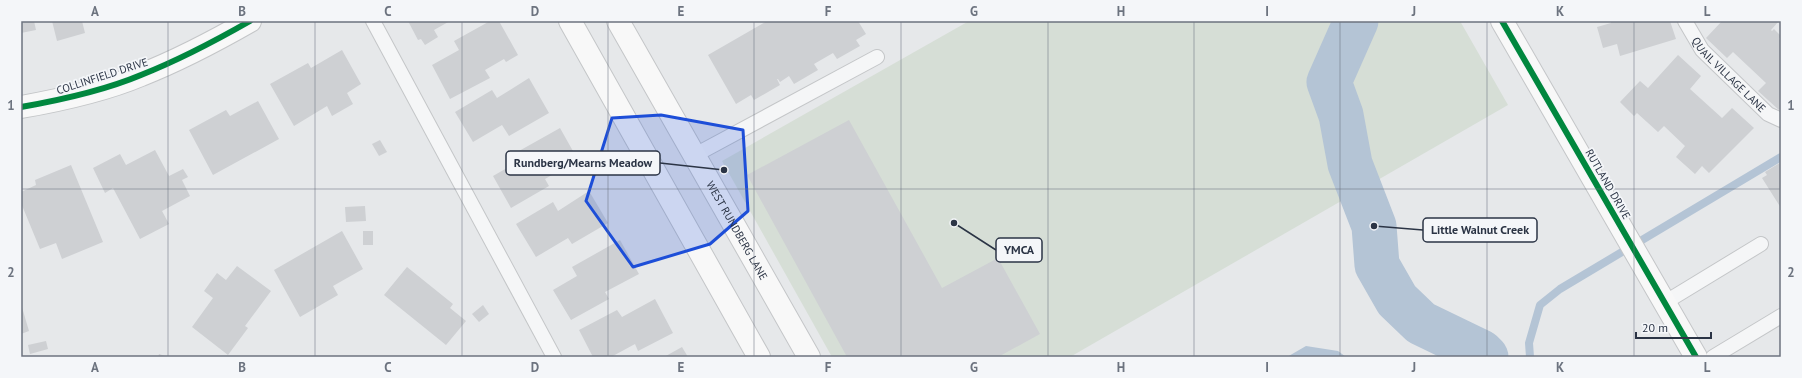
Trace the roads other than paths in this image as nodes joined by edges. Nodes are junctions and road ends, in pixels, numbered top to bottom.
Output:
1 (250, 21) edge
2 (373, 21) edge
3 (570, 21) edge
4 (618, 21) edge
5 (1502, 21) edge
6 (1685, 21) edge
7 (877, 57) dead end
8 (21, 108) edge
9 (1781, 120) edge
10 (695, 155) junction
11 (1761, 244) dead end
12 (1664, 303) junction
13 (1781, 316) edge
14 (554, 357) edge
15 (759, 357) edge
16 (809, 357) edge
17 (1696, 357) edge
18 (1713, 357) edge

1 - 8 main road, COLLINFIELD DRIVE
2 - 14 lane
3 - 15 main road
4 - 10 main road, WEST RUNDBERG LANE
5 - 12 main road, RUTLAND DRIVE
6 - 9 lane, QUAIL VILLAGE LANE
7 - 10 lane
10 - 16 main road, WEST RUNDBERG LANE
11 - 12 lane
12 - 17 main road, RUTLAND DRIVE
13 - 18 lane

